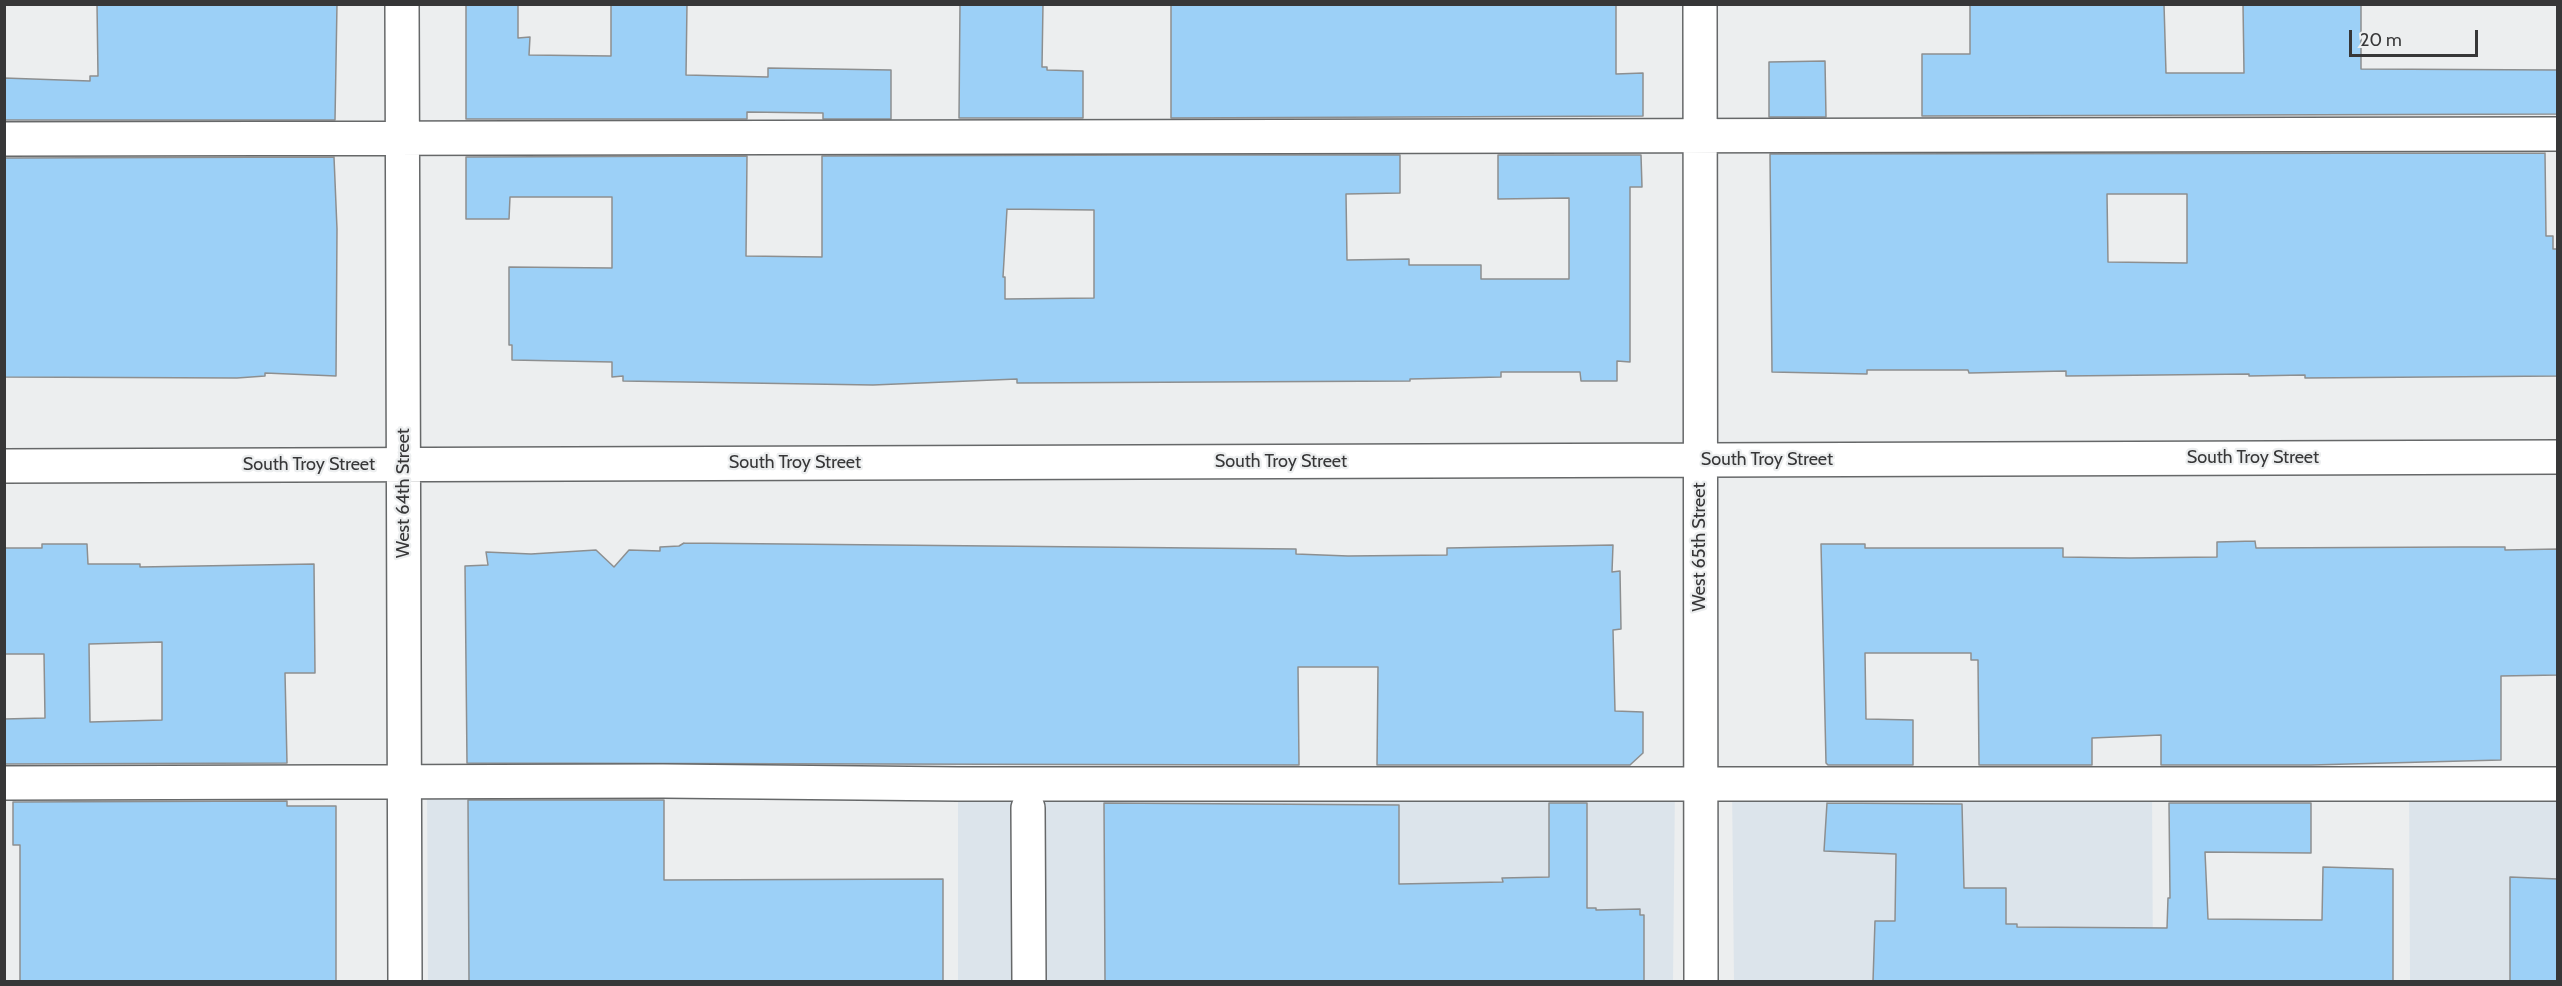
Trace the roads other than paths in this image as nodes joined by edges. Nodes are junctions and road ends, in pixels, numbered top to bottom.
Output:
1 (402, 4) edge
2 (1700, 4) edge
3 (2558, 134) edge
4 (1700, 136) junction
5 (403, 138) junction
6 (4, 139) edge
7 (2558, 457) edge
8 (1700, 460) junction
9 (404, 465) junction
10 (4, 466) edge
11 (4, 783) edge
12 (404, 783) junction
13 (1701, 783) junction
14 (2558, 784) edge
15 (1028, 807) dead end
16 (405, 981) edge
17 (1029, 981) edge
18 (1701, 981) edge

1 - 5 street, West 64th Street
2 - 4 street, West 65th Street
3 - 4 street
4 - 5 street
4 - 8 street, West 65th Street
5 - 6 street
5 - 9 street, West 64th Street
7 - 8 street, South Troy Street
8 - 9 street, South Troy Street
8 - 13 street, West 65th Street
9 - 10 street, South Troy Street
9 - 12 street, West 64th Street
11 - 12 street
12 - 13 street
12 - 16 street, West 64th Street
13 - 14 street
13 - 18 street, West 65th Street
15 - 17 street

